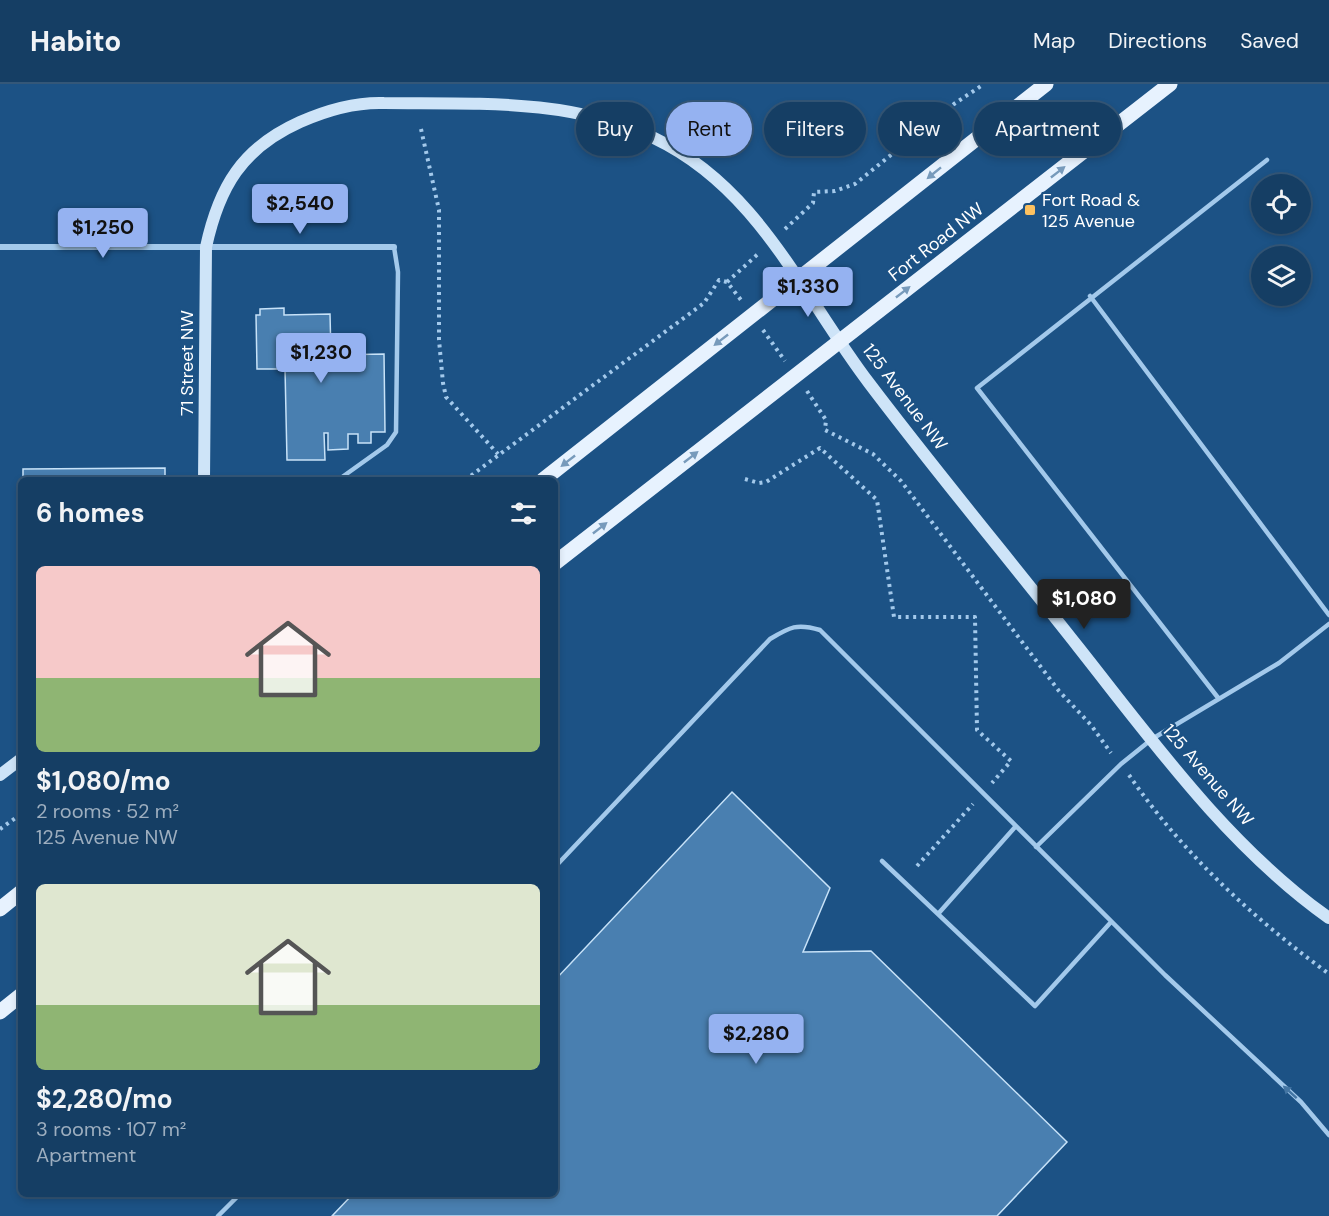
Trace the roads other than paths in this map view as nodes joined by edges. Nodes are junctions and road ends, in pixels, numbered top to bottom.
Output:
1 (1046, 84) edge
2 (1170, 84) edge
3 (1267, 160) dead end
4 (206, 247) junction
5 (394, 247) joint
6 (0, 248) edge
7 (800, 279) junction
8 (1090, 296) junction
9 (841, 341) junction
10 (204, 477) edge
11 (342, 477) edge
12 (547, 477) edge
13 (558, 561) edge
14 (1329, 615) edge
15 (1329, 624) edge
16 (1219, 699) junction
17 (1152, 739) junction
18 (18, 761) edge
19 (0, 775) edge
20 (1016, 826) junction
21 (1036, 847) junction
22 (882, 861) dead end
23 (558, 864) edge
24 (18, 894) edge
25 (0, 909) edge
26 (938, 914) junction
27 (1329, 918) edge
28 (1111, 922) junction
29 (18, 997) edge
30 (0, 1012) edge
31 (1329, 1135) edge
32 (237, 1197) edge
33 (218, 1216) edge

1 -> 7 main road
9 -> 2 main road, Fort Road NW
3 - 8 lane
4 - 5 street
4 - 6 street
4 - 7 street, 125 Avenue NW
4 - 10 street, 71 Street NW
5 - 11 lane
7 - 9 street, 125 Avenue NW
7 -> 12 main road
8 - 14 lane
8 - 16 lane
13 -> 9 main road, Fort Road NW
9 - 17 street, 125 Avenue NW
15 - 16 lane
16 - 17 lane
17 - 21 lane
17 - 27 street, 125 Avenue NW
18 - 19 street
20 - 21 lane
20 - 23 lane
20 - 26 lane
21 - 28 lane
22 - 26 lane
24 - 25 main road
26 - 28 lane
31 -> 28 lane
29 - 30 main road
32 - 33 lane

